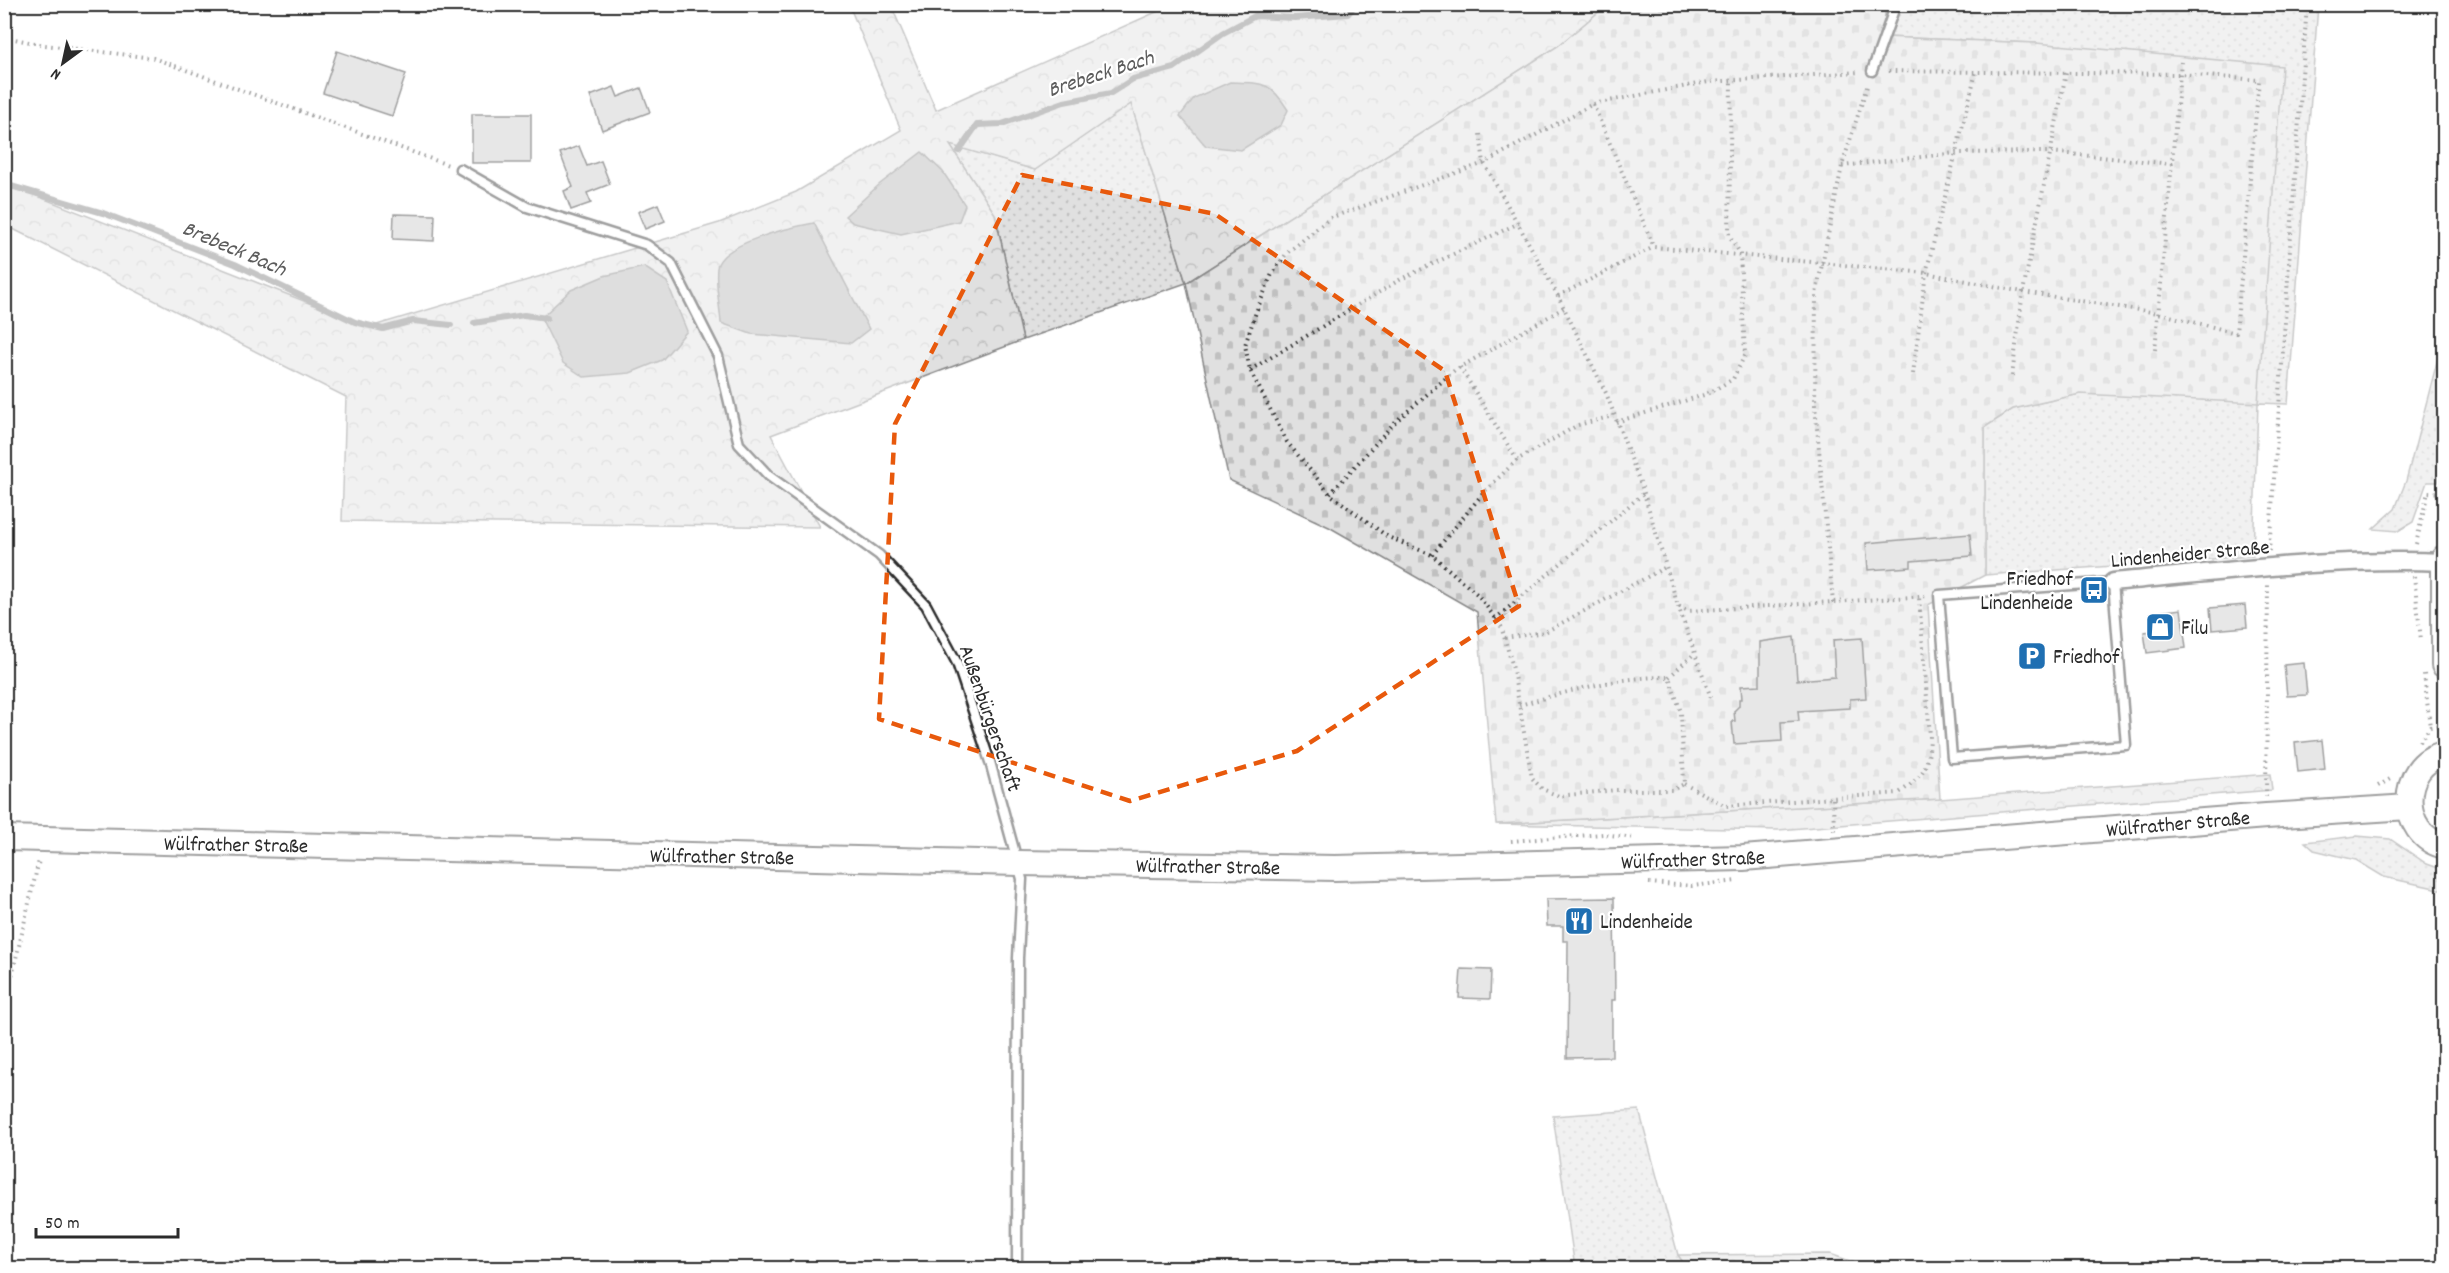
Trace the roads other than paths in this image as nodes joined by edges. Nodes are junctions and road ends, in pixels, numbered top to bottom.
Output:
1 (1896, 4) edge
2 (1872, 71) road end
3 (460, 169) road end
4 (2444, 561) edge
5 (2113, 582) junction
6 (2445, 665) edge
7 (2445, 754) edge
8 (2409, 807) junction
9 (4, 838) edge
10 (2445, 846) edge
11 (1018, 863) junction
12 (1017, 1269) edge

1 - 2 lane
3 - 11 lane, Außenbürgerschaft
4 - 5 street, Lindenheider Straße
4 - 6 main road
5 - 5 lane, Lindenheider Straße
7 - 8 main road
8 - 10 main road
8 - 11 main road, Wülfrather Straße
9 - 11 main road, Wülfrather Straße
11 - 12 lane, Außenbürgerschaft

